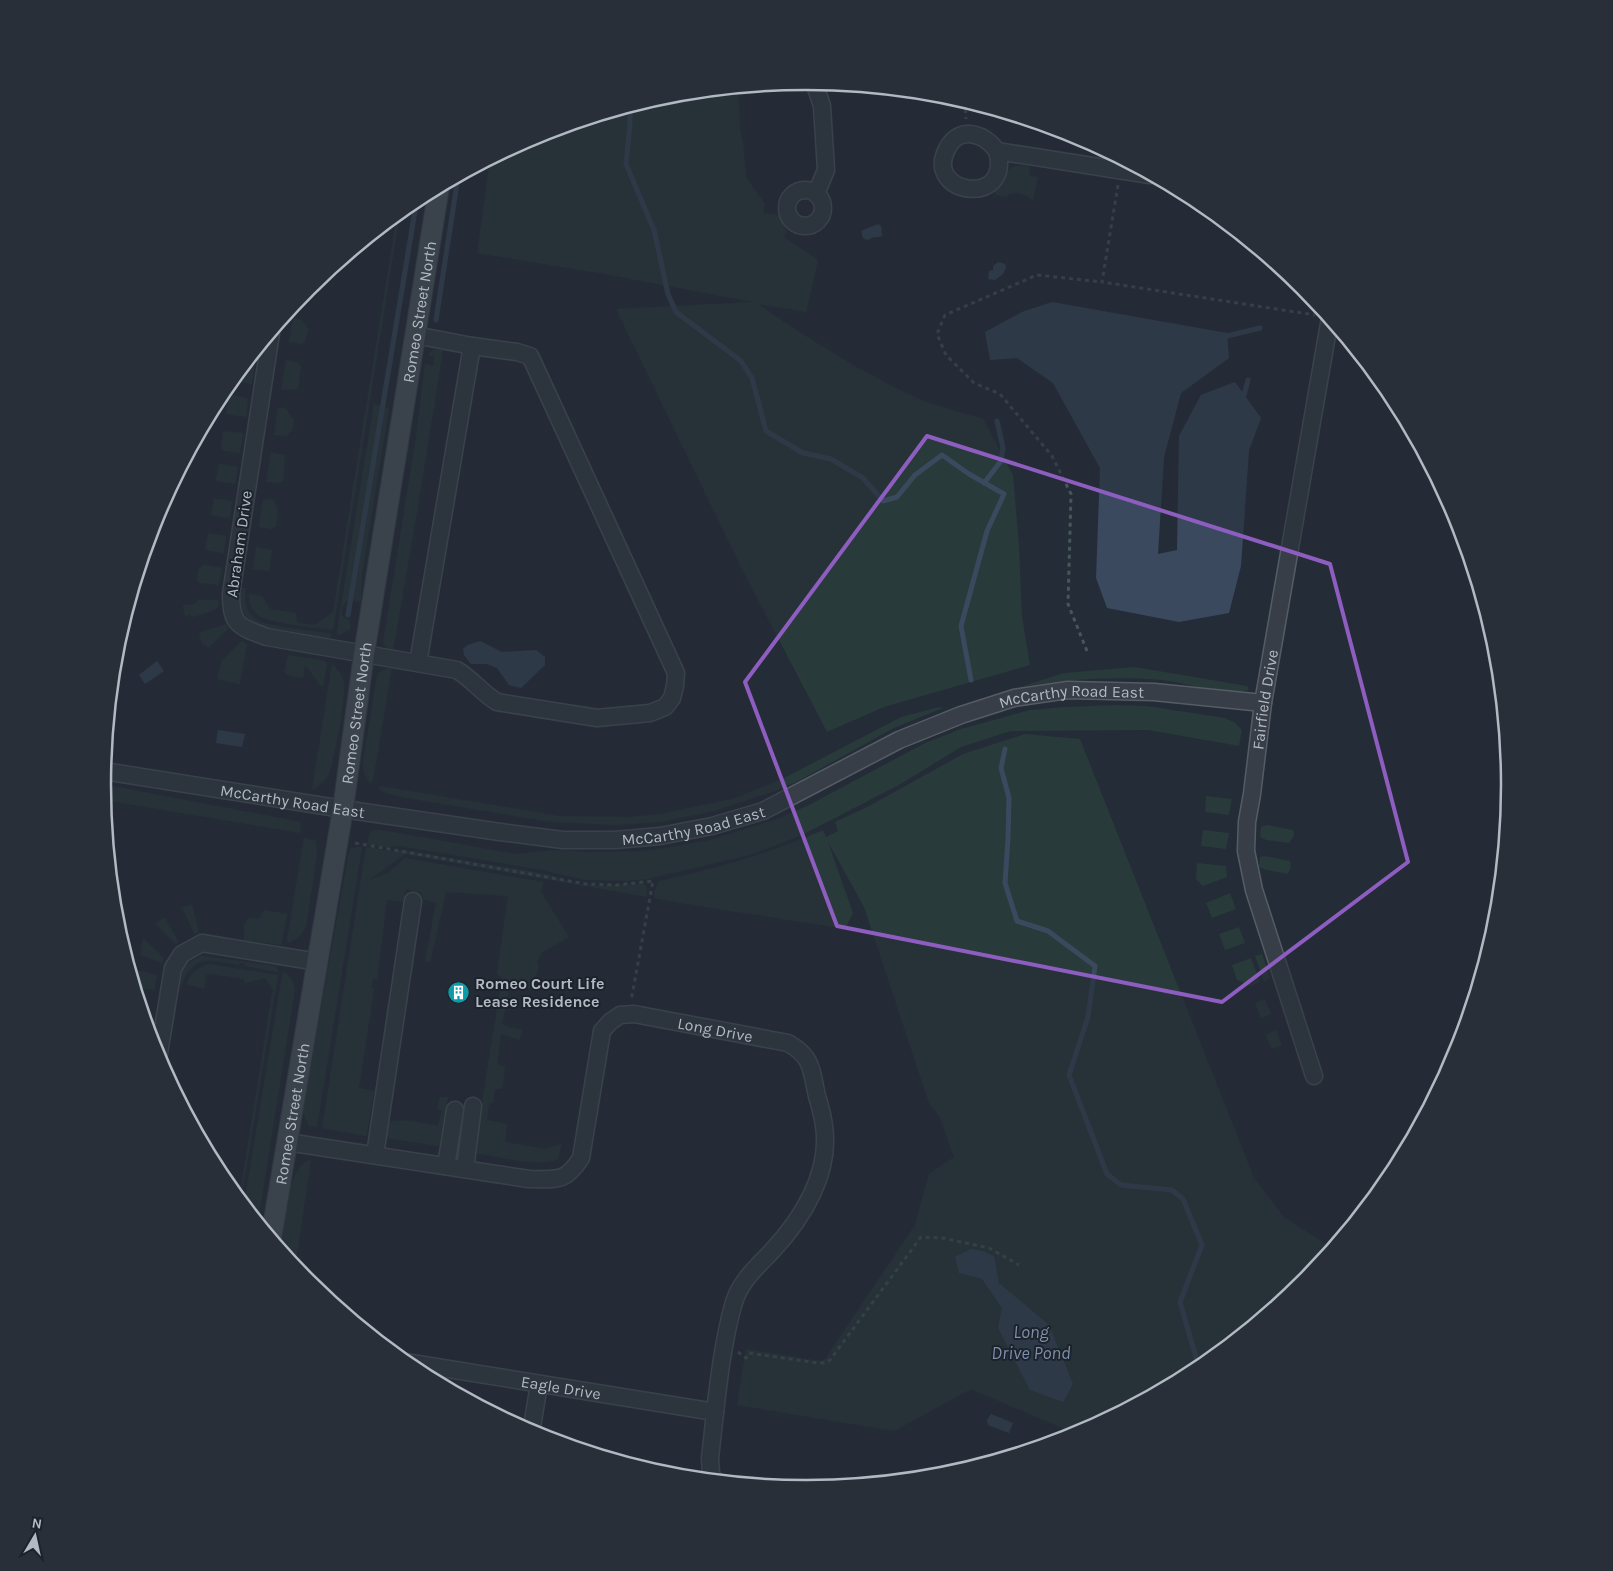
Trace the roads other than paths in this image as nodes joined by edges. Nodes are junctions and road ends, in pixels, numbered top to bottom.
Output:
1 (817, 90) edge
2 (997, 150) dead end
3 (1133, 172) edge
4 (816, 194) dead end
5 (438, 196) edge
6 (1324, 322) edge
7 (415, 335) junction
8 (269, 345) edge
9 (472, 346) junction
10 (364, 654) junction
11 (418, 663) junction
12 (1263, 703) junction
13 (111, 772) edge
14 (342, 809) junction
15 (413, 900) dead end
16 (318, 962) junction
17 (161, 1043) edge
18 (1314, 1076) dead end
19 (473, 1106) dead end
20 (455, 1110) dead end
21 (287, 1142) junction
22 (375, 1155) junction
23 (446, 1166) junction
24 (465, 1169) junction
25 (272, 1230) edge
26 (421, 1365) edge
27 (539, 1384) junction
28 (715, 1412) junction
29 (532, 1424) edge
30 (710, 1474) edge

1 - 4 street
2 - 3 street
5 - 7 main road, Romeo Street North
6 - 12 street, Fairfield Drive
7 - 9 street
7 - 10 main road, Romeo Street North
8 - 10 street, Abraham Drive
9 - 11 street
9 - 11 street, Abraham Drive
10 - 11 street, Abraham Drive
10 - 14 main road, Romeo Street North
12 - 14 street, McCarthy Road East
12 - 18 street, Fairfield Drive
13 - 14 street, McCarthy Road East
14 - 16 main road, Romeo Street North
15 - 22 street
16 - 17 street
16 - 21 main road, Romeo Street North
19 - 24 street
20 - 23 street
21 - 22 street, Long Drive
21 - 25 main road, Romeo Street North
22 - 23 street, Long Drive
23 - 24 street, Long Drive
24 - 28 street, Long Drive
26 - 27 street, Eagle Drive
27 - 28 street, Eagle Drive
27 - 29 street
28 - 30 street, Long Drive

